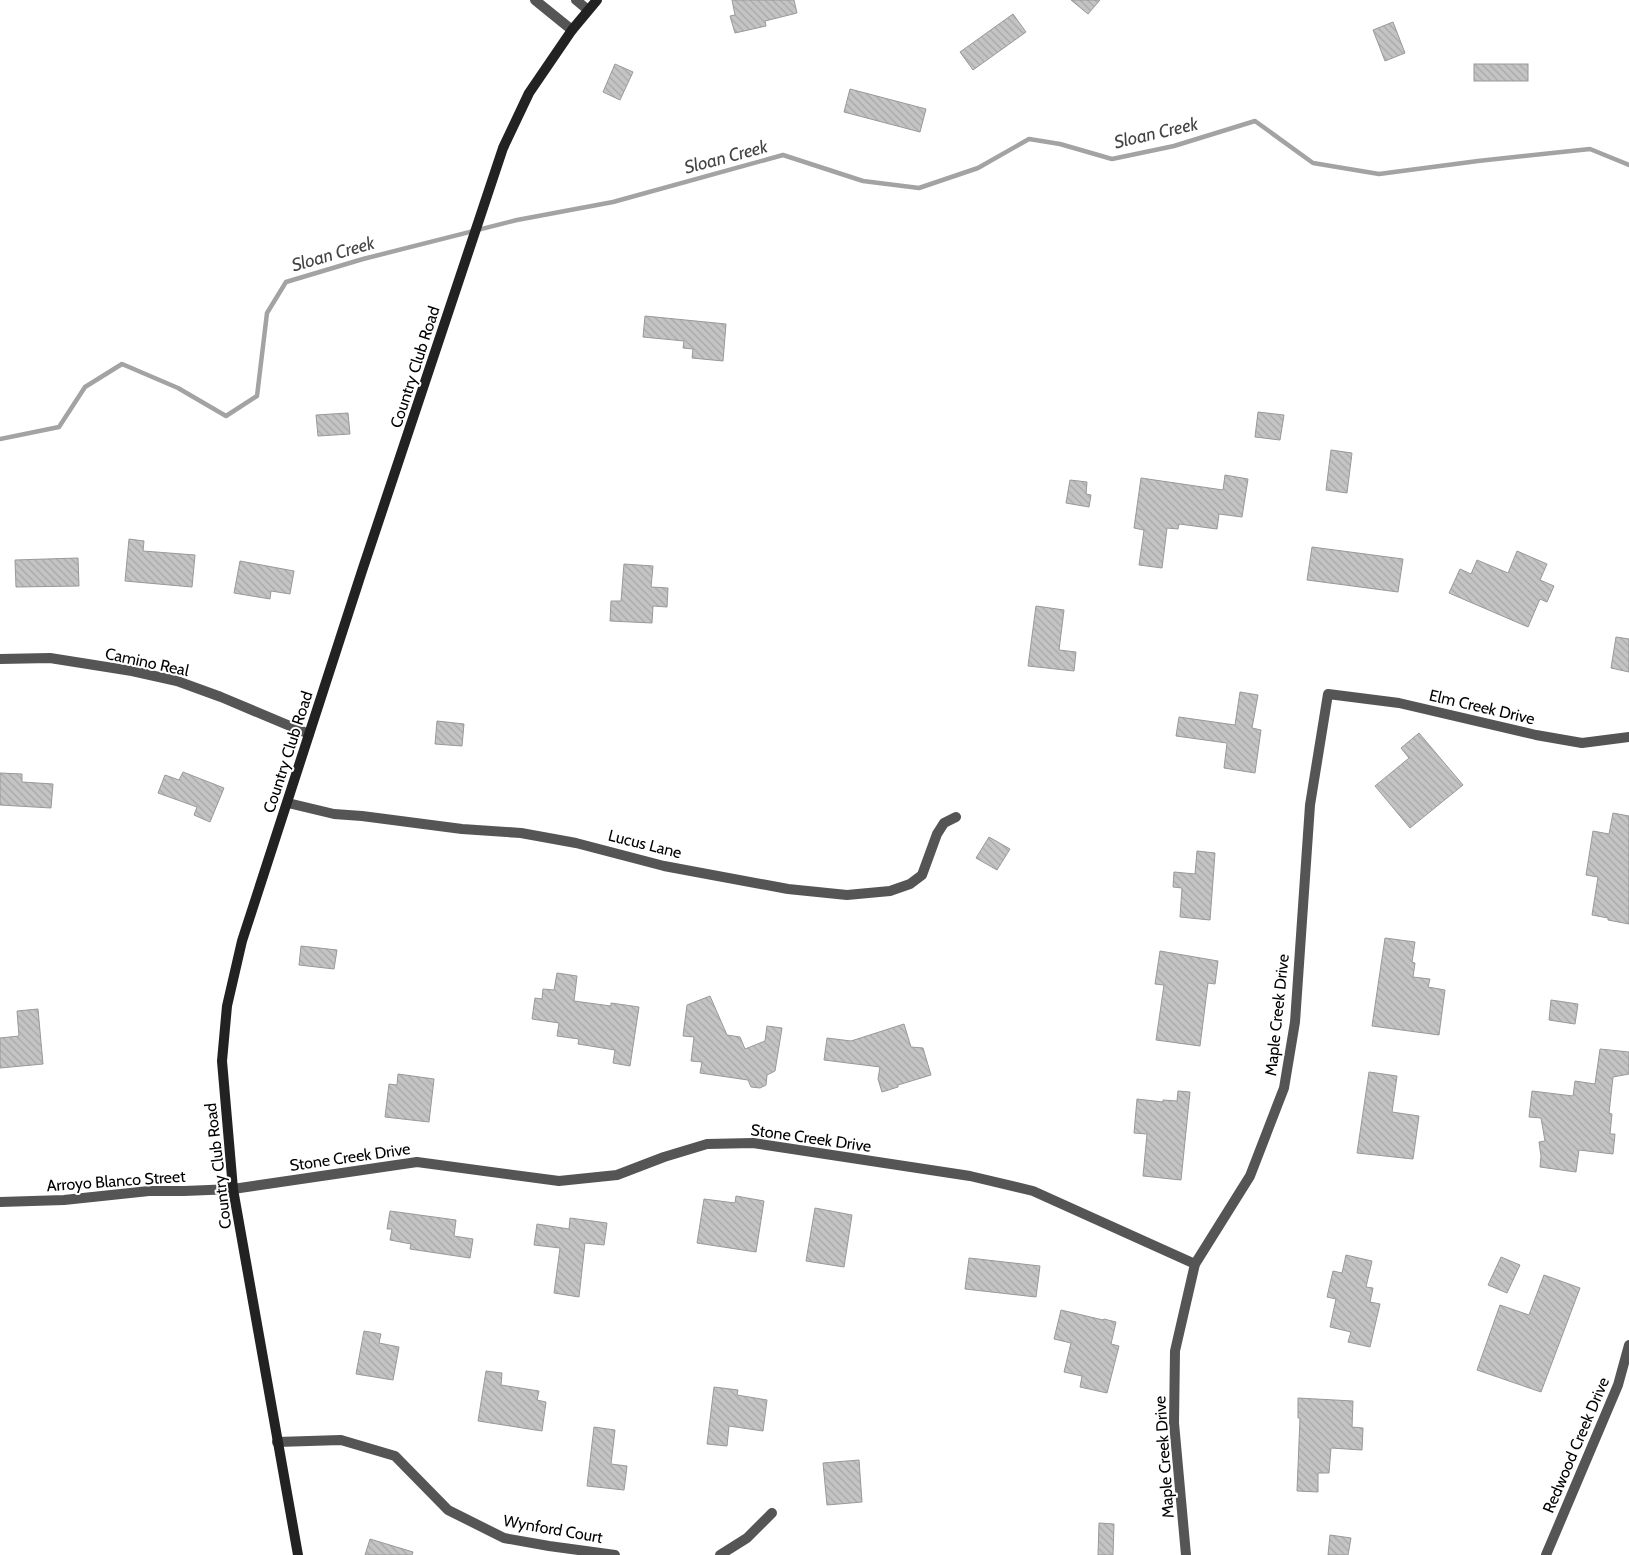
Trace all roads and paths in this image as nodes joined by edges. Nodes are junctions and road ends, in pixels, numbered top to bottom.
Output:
1 (535, 0) edge
2 (576, 0) edge
3 (597, 0) edge
4 (588, 10) junction
5 (572, 30) junction
6 (0, 659) edge
7 (1328, 694) joint
8 (309, 734) junction
9 (1629, 737) edge
10 (288, 803) junction
11 (956, 817) dead end
12 (233, 1189) junction
13 (0, 1202) edge
14 (1196, 1264) junction
15 (1629, 1345) edge
16 (277, 1442) junction
17 (772, 1513) dead end
18 (298, 1555) edge
19 (615, 1555) edge
20 (720, 1555) edge
21 (1186, 1555) edge
22 (1546, 1555) edge

1 - 5 street
2 - 4 street
3 - 4 main road, Country Club Road
4 - 5 main road, Country Club Road
5 - 8 main road, Country Club Road
6 - 8 street, Camino Real
7 - 9 street, Elm Creek Drive
7 - 14 street, Maple Creek Drive
8 - 10 main road, Country Club Road
10 - 11 street, Lucus Lane
10 - 12 main road, Country Club Road
12 - 13 street, Arroyo Blanco Street
12 - 14 street, Stone Creek Drive
12 - 16 main road, Country Club Road
14 - 21 street, Maple Creek Drive
15 - 22 street, Redwood Creek Drive
16 - 18 main road, Country Club Road
16 - 19 street, Wynford Court
17 - 20 street

